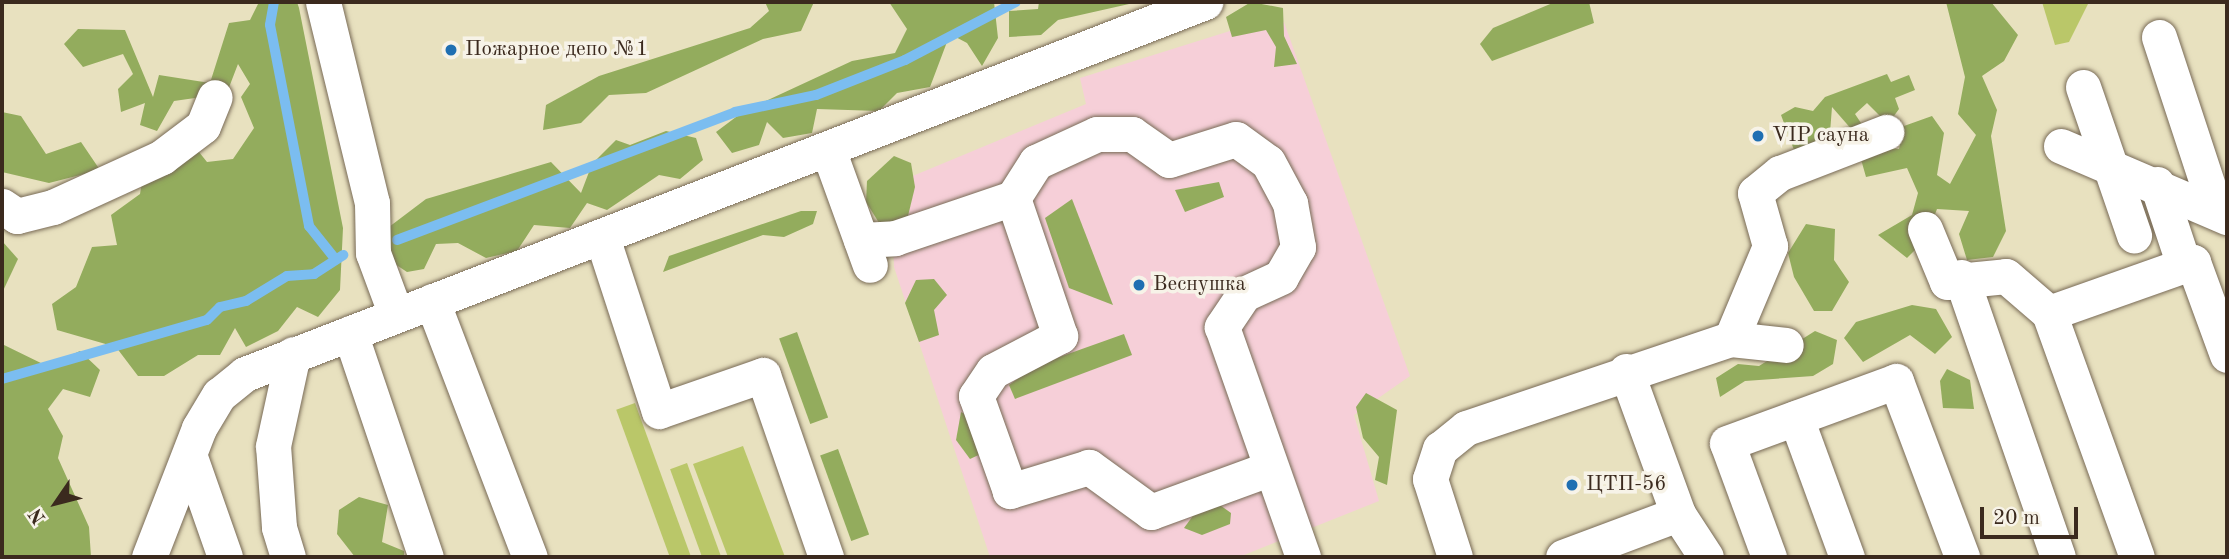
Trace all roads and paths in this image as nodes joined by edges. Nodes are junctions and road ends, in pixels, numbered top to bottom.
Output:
1 (323, 2) edge
2 (1205, 2) edge
3 (2159, 37) dead end
4 (2083, 87) dead end
5 (215, 97) dead end
6 (1886, 132) dead end
7 (2062, 146) dead end
8 (829, 152) junction
9 (2109, 165) junction
10 (2158, 184) junction
11 (1013, 198) junction
12 (2, 206) edge
13 (2221, 212) edge
14 (1925, 229) dead end
15 (2134, 235) dead end
16 (603, 237) junction
17 (2184, 265) junction
18 (1961, 277) junction
19 (432, 302) junction
20 (2049, 313) junction
21 (396, 315) junction
22 (350, 333) junction
23 (1731, 339) junction
24 (1786, 345) dead end
25 (293, 354) junction
26 (2227, 355) edge
27 (1626, 371) junction
28 (1796, 418) junction
29 (190, 457) junction
30 (1272, 468) junction
31 (1678, 514) junction
32 (1444, 554) edge
33 (149, 557) edge
34 (225, 557) edge
35 (288, 557) edge
36 (426, 557) edge
37 (530, 557) edge
38 (826, 557) edge
39 (1303, 557) edge
40 (1563, 557) edge
41 (1706, 557) edge
42 (1769, 557) edge
43 (1847, 557) edge
44 (1962, 557) edge
45 (2058, 557) edge
46 (2137, 557) edge

1 - 21 lane
2 - 8 lane
3 - 13 lane
4 - 9 lane
5 - 12 lane
6 - 23 lane
7 - 9 lane
8 - 11 lane
8 - 16 lane
9 - 10 lane
9 - 15 lane
10 - 13 lane
10 - 17 lane
11 - 30 lane
11 - 30 lane
14 - 18 lane
16 - 19 lane
16 - 38 lane
17 - 20 lane
17 - 26 lane
18 - 20 lane
18 - 45 lane
19 - 21 lane
19 - 37 lane
20 - 46 lane
21 - 22 lane
22 - 25 lane
22 - 36 lane
23 - 24 lane
23 - 27 lane
25 - 29 lane
25 - 35 lane
27 - 31 lane
27 - 32 lane
28 - 42 lane
28 - 43 lane
28 - 44 lane
29 - 33 lane
29 - 34 lane
30 - 39 lane
31 - 40 lane
31 - 41 lane

